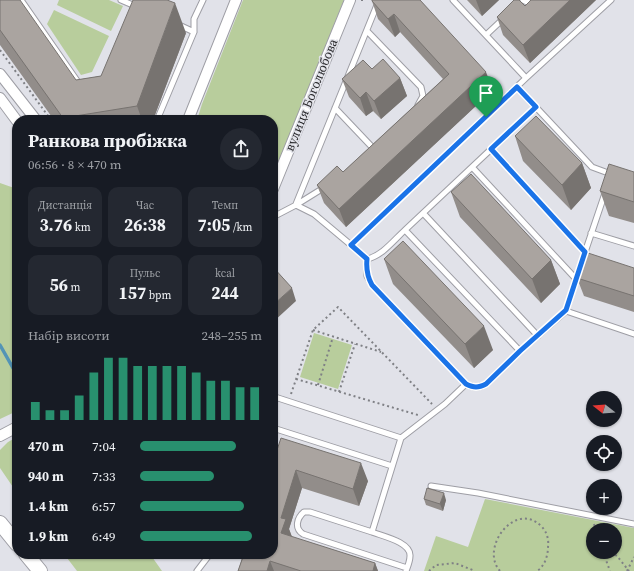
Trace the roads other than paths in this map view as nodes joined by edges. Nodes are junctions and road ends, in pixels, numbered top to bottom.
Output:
1 (21, 0) edge
2 (121, 0) edge
3 (137, 0) edge
4 (203, 0) edge
5 (236, 0) edge
6 (350, 0) edge
7 (379, 0) edge
8 (453, 0) edge
9 (522, 0) edge
10 (544, 0) edge
11 (611, 0) edge
12 (517, 5) edge
13 (135, 6) junction
14 (142, 9) edge
15 (132, 13) edge
16 (507, 15) edge
17 (174, 23) edge
18 (367, 31) junction
19 (194, 32) junction
20 (486, 34) junction
21 (0, 74) edge
22 (526, 78) junction
23 (517, 87) junction
24 (82, 88) edge
25 (0, 98) edge
26 (536, 107) junction
27 (335, 108) junction
28 (412, 111) edge
29 (13, 115) edge
30 (32, 115) edge
31 (159, 115) edge
32 (190, 115) edge
33 (378, 142) edge
34 (372, 147) junction
35 (491, 149) junction
36 (366, 152) edge
37 (472, 167) junction
38 (611, 174) junction
39 (617, 175) edge
40 (278, 177) edge
41 (608, 181) edge
42 (332, 183) edge
43 (606, 188) edge
44 (296, 205) junction
45 (424, 213) junction
46 (278, 214) edge
47 (405, 230) junction
48 (591, 233) junction
49 (351, 245) junction
50 (634, 246) edge
51 (585, 253) junction
52 (591, 257) edge
53 (367, 259) junction
54 (576, 279) junction
55 (566, 310) junction
56 (634, 334) edge
57 (538, 336) junction
58 (520, 351) junction
59 (466, 384) junction
60 (278, 397) edge
61 (12, 430) edge
62 (278, 430) edge
63 (0, 436) edge
64 (400, 438) junction
65 (392, 466) junction
66 (431, 486) dead end
67 (0, 523) edge
68 (634, 524) edge
69 (372, 532) junction
70 (12, 538) edge
71 (30, 559) edge
72 (206, 559) edge
73 (407, 570) edge
74 (40, 571) edge
75 (197, 571) edge

1 - 24 lane
2 - 13 lane
3 - 13 lane
4 - 19 lane
5 - 32 street
6 - 40 street, вулиця Боголюбова
7 - 18 lane
8 - 20 lane
9 - 10 lane
9 - 12 lane
11 - 22 lane
13 - 14 lane
13 - 15 lane
16 - 20 lane
17 - 19 lane
18 - 27 lane
18 - 28 lane
19 - 31 lane
20 - 22 lane
21 - 30 street
22 - 23 lane
23 - 26 lane
23 - 49 lane
25 - 29 street
26 - 35 lane
26 - 38 lane
27 - 34 lane
27 - 44 lane
33 - 34 lane
34 - 36 lane
35 - 37 lane
35 - 51 lane
37 - 45 lane
37 - 54 lane
38 - 39 lane
38 - 41 lane
42 - 44 lane
43 - 48 lane
44 - 46 lane
44 - 49 lane
45 - 47 lane
45 - 57 lane
47 - 53 lane
47 - 58 lane
48 - 50 lane
48 - 51 lane
49 - 53 lane
51 - 52 lane
51 - 54 lane
53 - 59 lane
54 - 55 lane
55 - 56 lane
55 - 57 lane
57 - 58 lane
58 - 59 lane
59 - 64 lane
60 - 64 lane
61 - 63 street
62 - 65 lane
64 - 65 lane
65 - 69 lane
66 - 68 lane
67 - 70 main road
69 - 73 lane
69 - 73 lane
71 - 74 main road
72 - 75 lane

